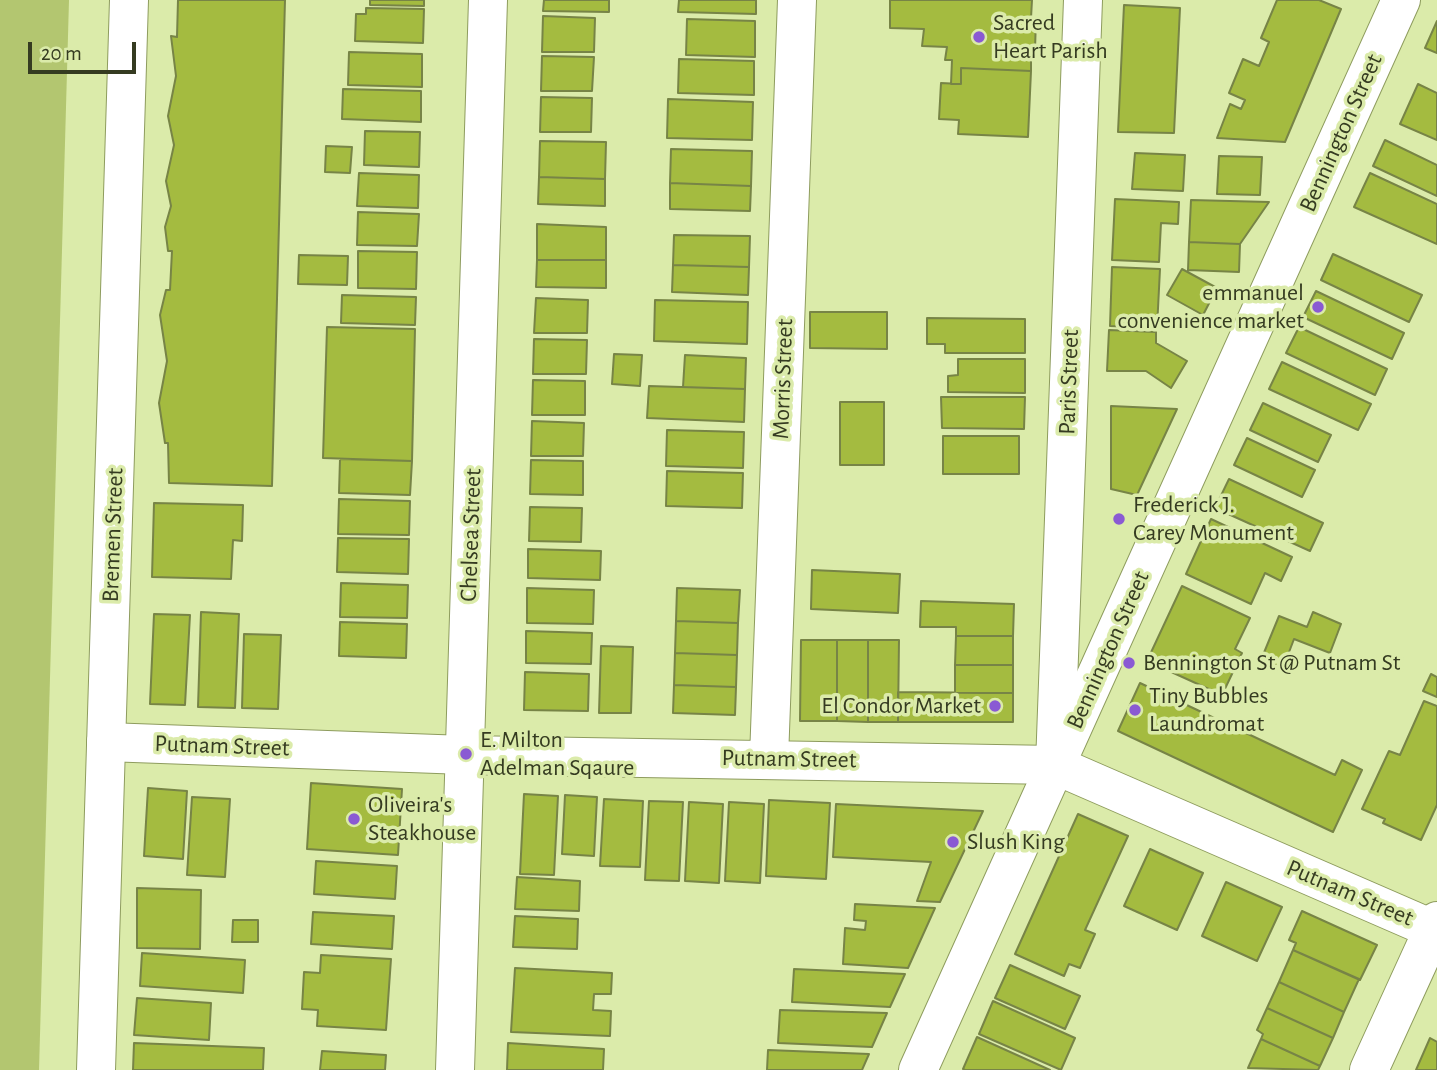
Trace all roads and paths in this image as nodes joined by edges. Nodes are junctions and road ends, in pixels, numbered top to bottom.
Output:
1 (129, 0) edge
2 (488, 0) edge
3 (797, 0) edge
4 (1083, 0) edge
5 (1401, 0) edge
6 (106, 742) junction
7 (464, 755) junction
8 (769, 758) junction
9 (1055, 765) junction
10 (1436, 927) edge
11 (96, 1070) edge
12 (455, 1070) edge
13 (918, 1070) edge
14 (1369, 1070) edge

1 - 6 main road, Bremen Street
2 - 7 main road, Chelsea Street
3 - 8 main road, Morris Street
4 - 9 main road, Paris Street
5 - 9 main road, Bennington Street
6 - 7 main road, Putnam Street
6 - 11 main road, Bremen Street
7 - 8 main road, Putnam Street
7 - 12 main road, Chelsea Street
8 - 9 main road, Putnam Street
9 - 10 main road, Putnam Street
9 - 13 main road, Bennington Street
10 - 14 main road

